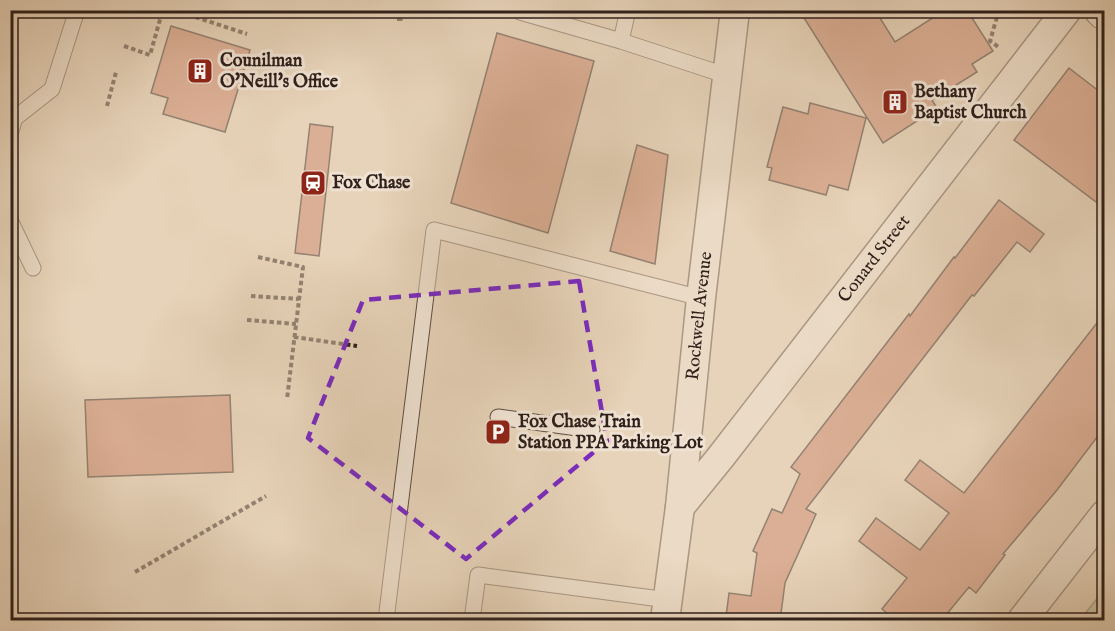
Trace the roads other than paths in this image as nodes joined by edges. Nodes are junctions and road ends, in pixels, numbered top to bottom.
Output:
1 (77, 10) edge
2 (520, 10) edge
3 (628, 10) edge
4 (735, 10) edge
5 (1067, 10) edge
6 (1101, 10) edge
7 (1104, 14) edge
8 (621, 41) junction
9 (728, 76) junction
10 (13, 113) edge
11 (10, 134) edge
12 (10, 220) edge
13 (33, 268) dead end
14 (701, 298) junction
15 (498, 417) dead end
16 (592, 430) dead end
17 (680, 507) junction
18 (1104, 515) edge
19 (667, 610) edge
20 (386, 621) edge
21 (472, 621) edge
22 (1022, 621) edge

1 - 10 lane
2 - 8 lane
3 - 8 lane
4 - 9 street, Rockwell Avenue
5 - 17 street, Conard Street
6 - 7 main road
8 - 9 lane
9 - 14 street, Rockwell Avenue
10 - 11 lane
12 - 13 lane
14 - 17 street, Rockwell Avenue
14 - 20 lane
15 - 16 lane
17 - 19 street, Rockwell Avenue
18 - 22 street
19 - 21 lane

